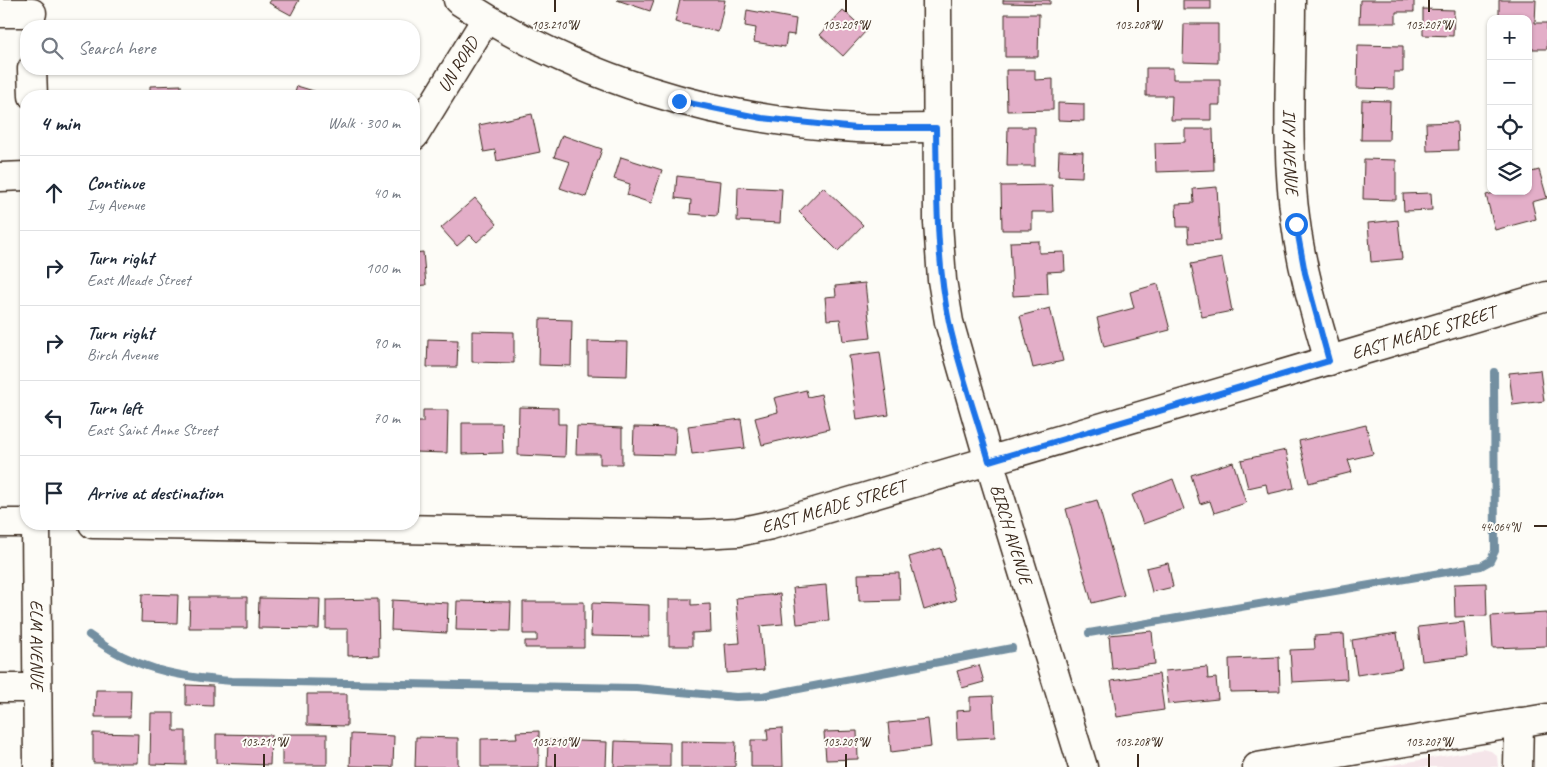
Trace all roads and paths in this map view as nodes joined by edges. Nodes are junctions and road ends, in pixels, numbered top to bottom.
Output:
1 (458, 0) edge
2 (937, 0) edge
3 (1291, 0) edge
4 (32, 13) edge
5 (0, 14) edge
6 (486, 19) junction
7 (32, 75) edge
8 (32, 90) edge
9 (420, 126) edge
10 (936, 128) junction
11 (0, 176) edge
12 (20, 176) edge
13 (1547, 296) edge
14 (1329, 361) junction
15 (989, 461) junction
16 (0, 523) edge
17 (20, 523) edge
18 (420, 529) edge
19 (36, 530) edge
20 (0, 688) edge
21 (37, 688) junction
22 (1547, 718) edge
23 (1519, 722) junction
24 (38, 767) edge
25 (1083, 767) edge
26 (1257, 767) edge
27 (1518, 767) edge

1 - 6 street
2 - 10 street, BIRCH AVENUE
3 - 14 street, IVY AVENUE
4 - 5 street
6 - 9 street, UN ROAD
6 - 10 street
7 - 8 street
10 - 15 street, BIRCH AVENUE
11 - 12 street
13 - 14 street, EAST MEADE STREET
14 - 15 street, EAST MEADE STREET
15 - 18 street, EAST MEADE STREET
15 - 25 street, BIRCH AVENUE
16 - 17 street
19 - 21 street, ELM AVENUE
20 - 21 street
21 - 24 street, ELM AVENUE
22 - 23 street
23 - 26 street
23 - 27 street

